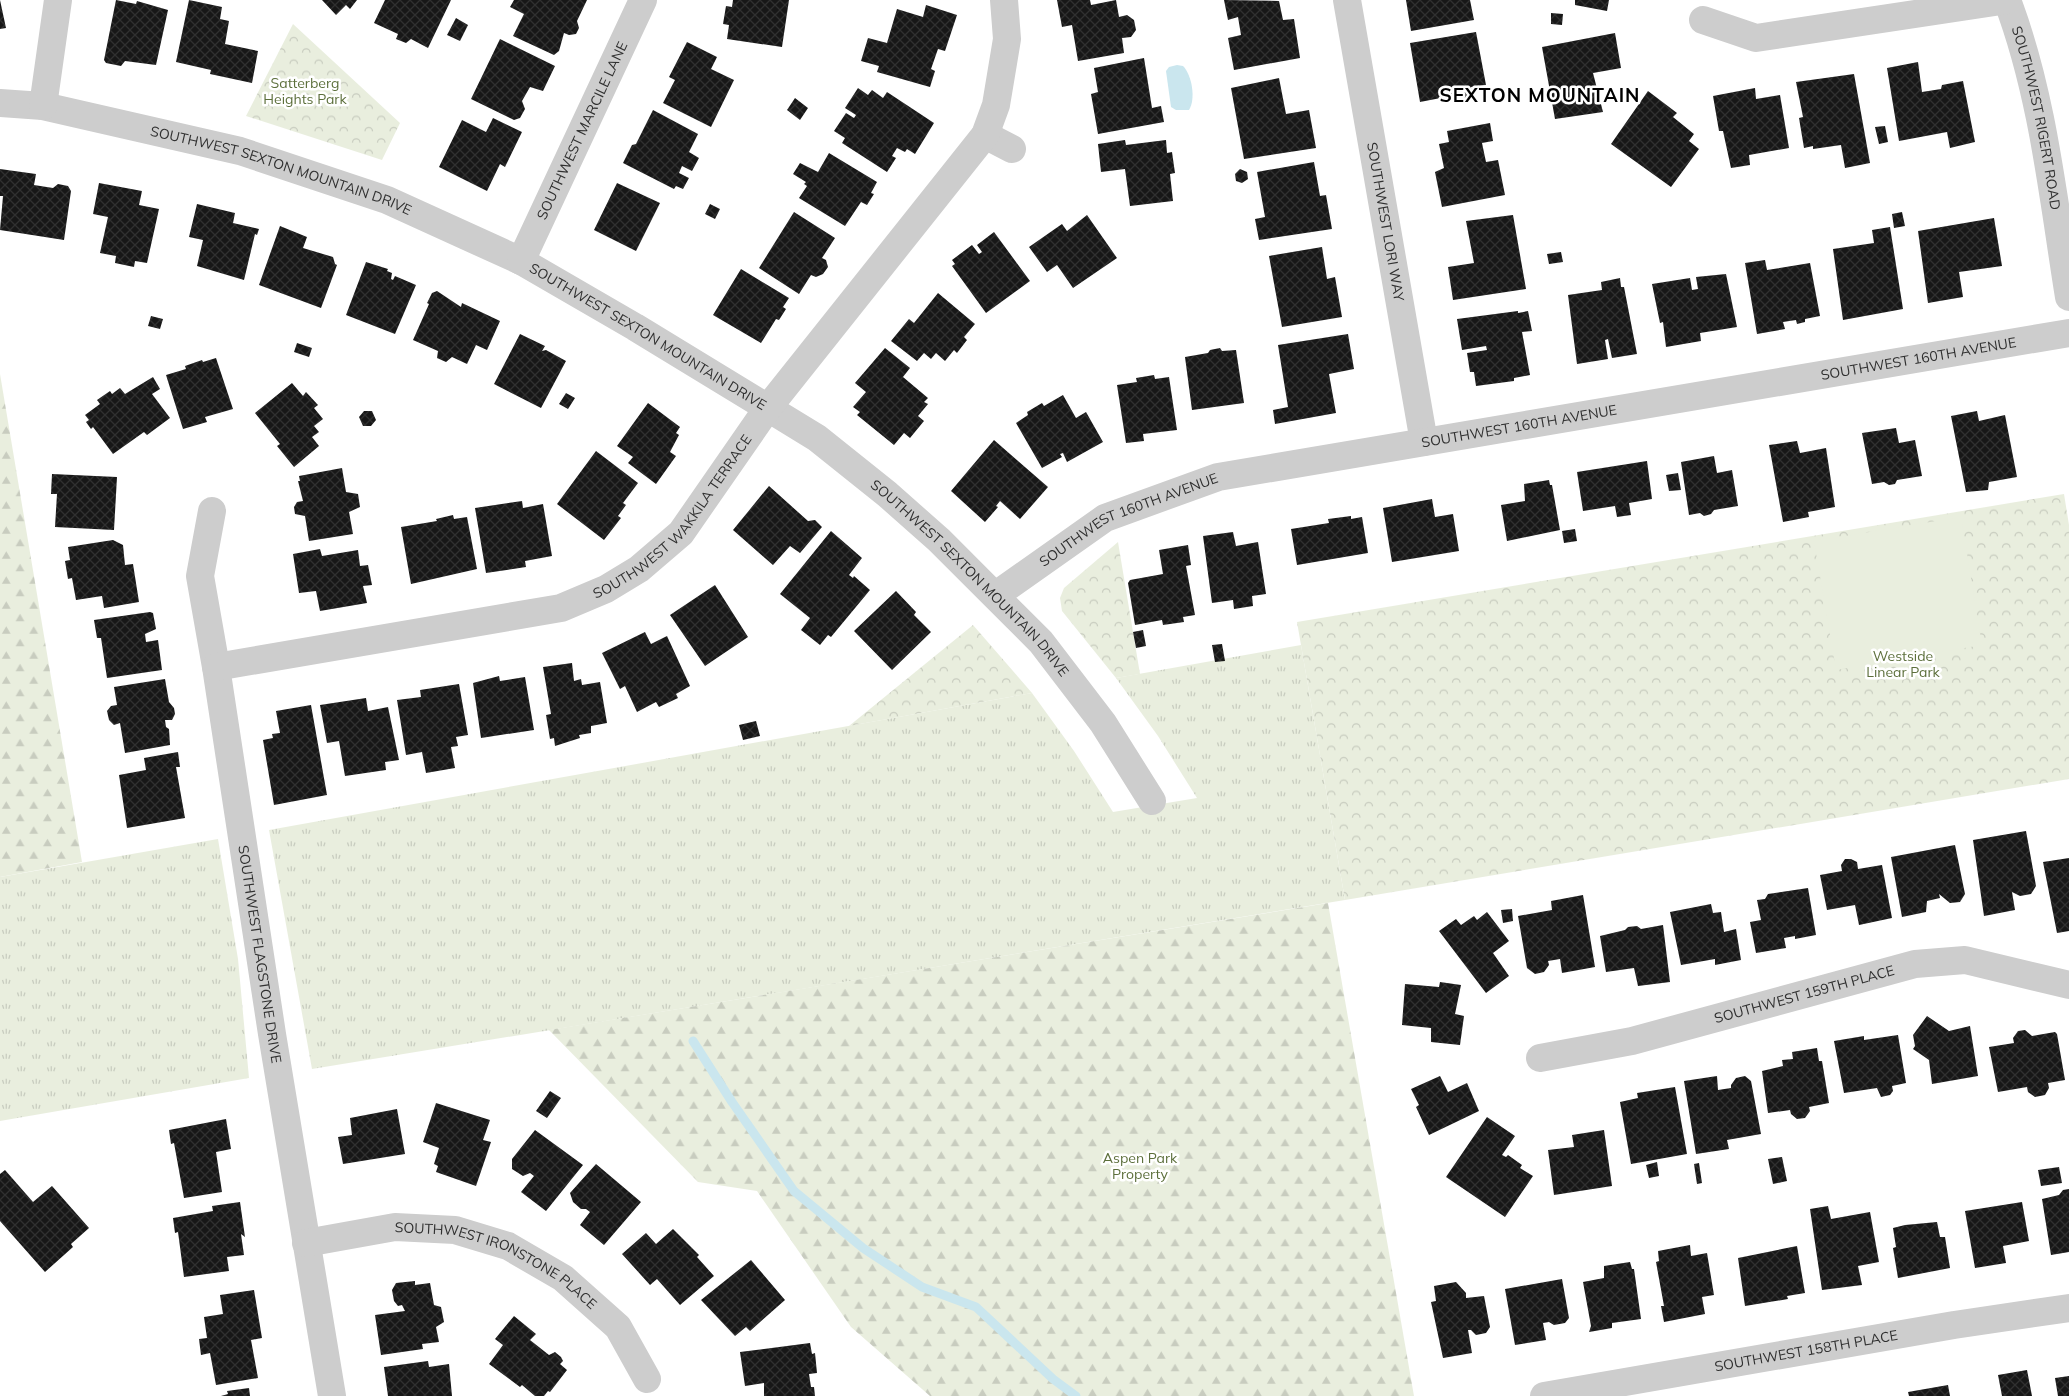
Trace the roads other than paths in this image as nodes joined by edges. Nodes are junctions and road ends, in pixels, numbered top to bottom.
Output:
1 (58, 0) edge
2 (643, 0) edge
3 (1004, 0) edge
4 (1347, 0) edge
5 (2008, 0) edge
6 (1703, 20) dead end
7 (0, 103) edge
8 (43, 106) junction
9 (985, 135) junction
10 (1012, 149) dead end
11 (521, 261) junction
12 (2069, 297) edge
13 (2069, 333) edge
14 (767, 409) junction
15 (1424, 442) junction
16 (212, 511) dead end
17 (996, 595) junction
18 (216, 667) junction
19 (1152, 801) dead end
20 (2069, 985) edge
21 (1540, 1058) dead end
22 (306, 1243) junction
23 (2069, 1308) edge
24 (647, 1379) dead end
25 (332, 1396) edge
26 (1544, 1396) edge

1 - 8 street
2 - 11 street, SOUTHWEST MARCILE LANE
3 - 9 street, SOUTHWEST WAKKILA TERRACE
4 - 15 street, SOUTHWEST LORI WAY
5 - 6 street
5 - 12 street, SOUTHWEST RIGERT ROAD
7 - 8 street, SOUTHWEST SEXTON MOUNTAIN DRIVE
8 - 11 street, SOUTHWEST SEXTON MOUNTAIN DRIVE
9 - 10 street
9 - 14 street, SOUTHWEST WAKKILA TERRACE
11 - 14 street, SOUTHWEST SEXTON MOUNTAIN DRIVE
13 - 15 street, SOUTHWEST 160TH AVENUE
14 - 17 street, SOUTHWEST SEXTON MOUNTAIN DRIVE
14 - 18 street, SOUTHWEST WAKKILA TERRACE
15 - 17 street, SOUTHWEST 160TH AVENUE
16 - 18 street, SOUTHWEST FLAGSTONE DRIVE
17 - 19 street, SOUTHWEST SEXTON MOUNTAIN DRIVE
18 - 22 street, SOUTHWEST FLAGSTONE DRIVE
20 - 21 street, SOUTHWEST 159TH PLACE
22 - 24 street, SOUTHWEST IRONSTONE PLACE
22 - 25 street, SOUTHWEST FLAGSTONE DRIVE
23 - 26 street, SOUTHWEST 158TH PLACE

